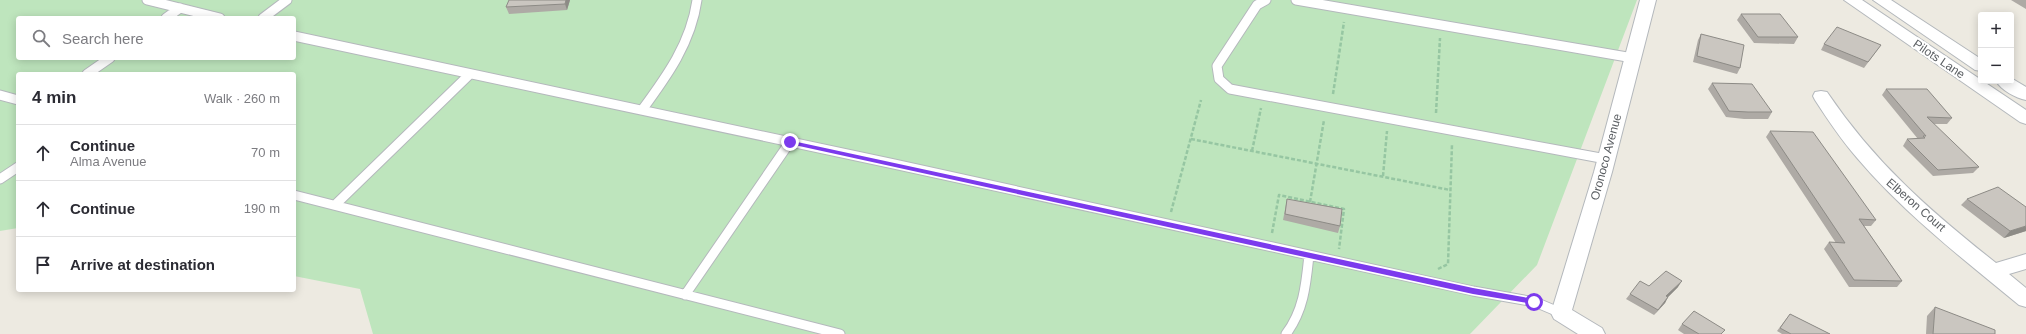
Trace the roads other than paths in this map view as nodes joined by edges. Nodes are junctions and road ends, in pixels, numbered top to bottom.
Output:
1 (147, 0) edge
2 (287, 0) edge
3 (697, 0) edge
4 (1266, 0) edge
5 (1296, 0) edge
6 (1648, 0) edge
7 (1852, 0) edge
8 (1881, 0) edge
9 (180, 8) junction
10 (169, 16) edge
11 (212, 16) edge
12 (266, 16) edge
13 (296, 36) edge
14 (1967, 57) junction
15 (1633, 58) junction
16 (107, 60) edge
17 (1944, 63) junction
18 (1978, 64) edge
19 (90, 72) edge
20 (470, 74) junction
21 (2008, 84) edge
22 (0, 95) edge
23 (1821, 96) dead end
24 (2026, 96) edge
25 (16, 99) edge
26 (642, 110) junction
27 (2026, 118) edge
28 (790, 142) junction
29 (1606, 159) junction
30 (16, 168) edge
31 (0, 179) edge
32 (296, 195) edge
33 (335, 205) junction
34 (1310, 255) junction
35 (2026, 261) edge
36 (1993, 272) junction
37 (685, 295) junction
38 (2026, 299) edge
39 (1561, 313) junction
40 (840, 334) edge
41 (1286, 334) edge
42 (1595, 334) edge

1 - 9 lane
2 - 12 lane
3 - 26 lane
4 - 29 lane
5 - 15 lane
6 - 15 street, Oronoco Avenue
7 - 17 street, Pilots Lane
8 - 14 street, Pilots Lane
9 - 10 lane
9 - 11 lane
13 - 20 lane
14 - 17 street
14 - 18 street, Pilots Lane
15 - 29 street, Oronoco Avenue
16 - 19 lane
17 - 27 street, Pilots Lane
20 - 26 lane
20 - 33 lane
21 - 24 street
22 - 25 lane
23 - 36 street, Elberon Court
26 - 28 lane
28 - 34 lane
28 - 37 lane
29 - 39 street, Oronoco Avenue
30 - 31 lane
32 - 33 lane
33 - 37 lane
34 - 39 lane
34 - 41 lane
35 - 36 street
36 - 38 street, Elberon Court
37 - 40 lane
39 - 42 street

